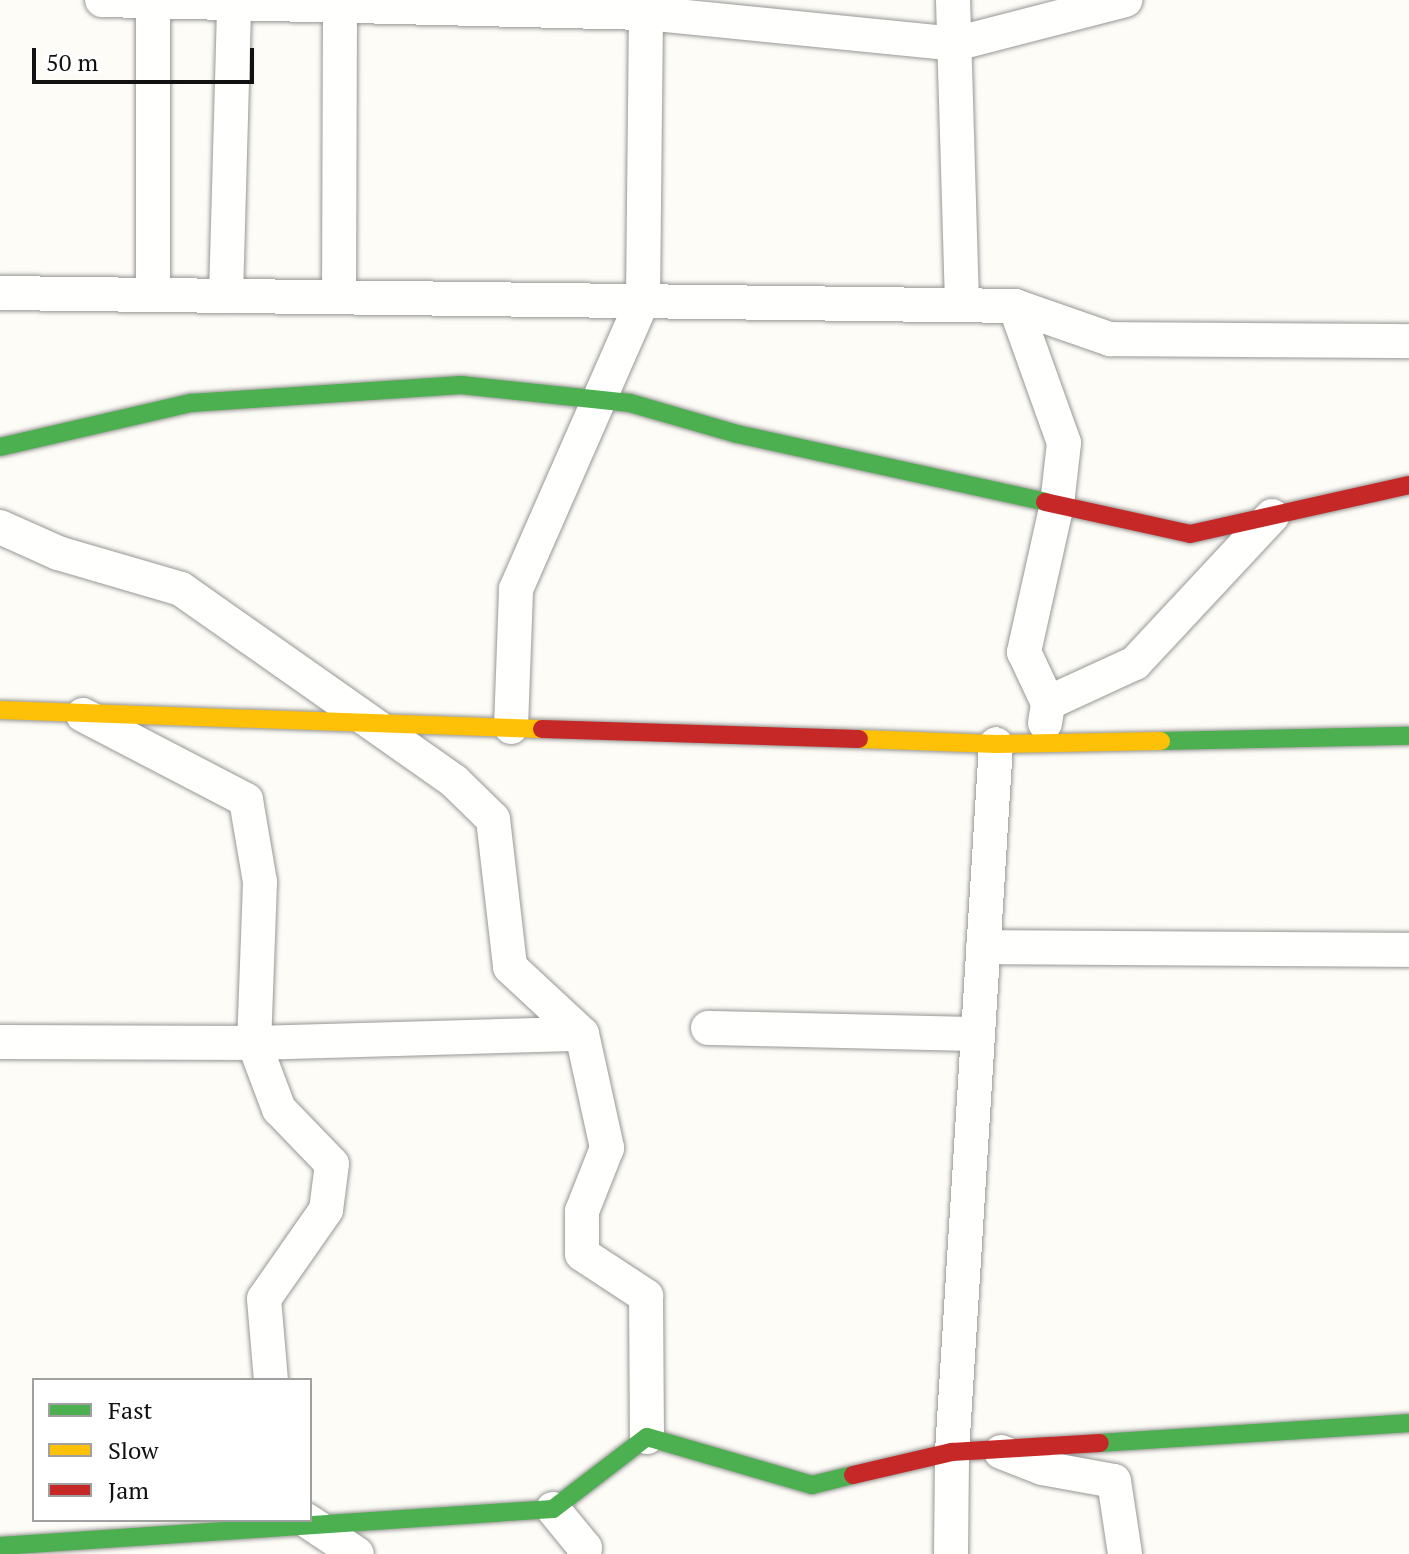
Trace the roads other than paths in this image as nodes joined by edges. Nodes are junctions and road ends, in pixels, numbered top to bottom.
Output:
1 (102, 0) edge
2 (953, 0) edge
3 (1125, 0) edge
4 (153, 1) edge
5 (234, 3) junction
6 (430, 4) edge
7 (340, 6) junction
8 (646, 13) junction
9 (955, 44) junction
10 (0, 293) edge
11 (153, 295) junction
12 (226, 296) junction
13 (339, 296) junction
14 (643, 299) junction
15 (962, 305) junction
16 (1015, 306) junction
17 (1409, 341) edge
18 (598, 400) junction
19 (0, 447) edge
20 (1409, 485) edge
21 (1057, 504) junction
22 (1272, 516) junction
23 (0, 527) edge
24 (1048, 703) junction
25 (0, 710) edge
26 (79, 713) junction
27 (366, 722) junction
28 (511, 727) junction
29 (1409, 736) edge
30 (1042, 743) junction
31 (996, 744) junction
32 (983, 947) junction
33 (1409, 950) edge
34 (708, 1028) dead end
35 (582, 1034) junction
36 (978, 1034) junction
37 (0, 1042) edge
38 (254, 1043) junction
39 (271, 1378) edge
40 (1409, 1423) edge
41 (647, 1437) junction
42 (994, 1449) junction
43 (952, 1452) junction
44 (553, 1509) junction
45 (306, 1522) edge
46 (312, 1522) edge
47 (0, 1546) edge
48 (357, 1554) edge
49 (584, 1554) edge
50 (951, 1554) edge
51 (1125, 1554) edge

1 - 4 street
2 - 9 street
3 - 9 street
4 - 5 street
4 - 11 street
5 - 7 street
5 - 12 street
6 - 7 street
6 - 8 street
7 - 13 street
8 - 9 street
8 - 14 street
9 - 15 street
10 - 11 street
11 - 12 street
12 - 13 street
13 - 14 street
14 - 15 street
14 - 18 street
15 - 16 street
16 - 17 street
16 - 21 street
18 - 19 street
18 - 21 street
18 - 28 street
20 - 22 street
21 - 22 street
21 - 24 street
22 - 24 street
23 - 27 street
24 - 30 street
25 - 26 street
26 - 27 street
26 - 38 street
27 - 28 street
27 - 35 street
28 - 31 street
29 - 30 street
30 - 31 street
31 - 32 street
32 - 33 street
32 - 36 street
34 - 36 street
35 - 38 street
35 - 41 street
36 - 43 street
37 - 38 street
38 - 39 street
40 - 42 street
41 - 43 street
41 - 44 street
42 - 43 street
42 - 51 street
43 - 50 street
44 - 46 street
44 - 49 street
45 - 47 street
45 - 48 street

